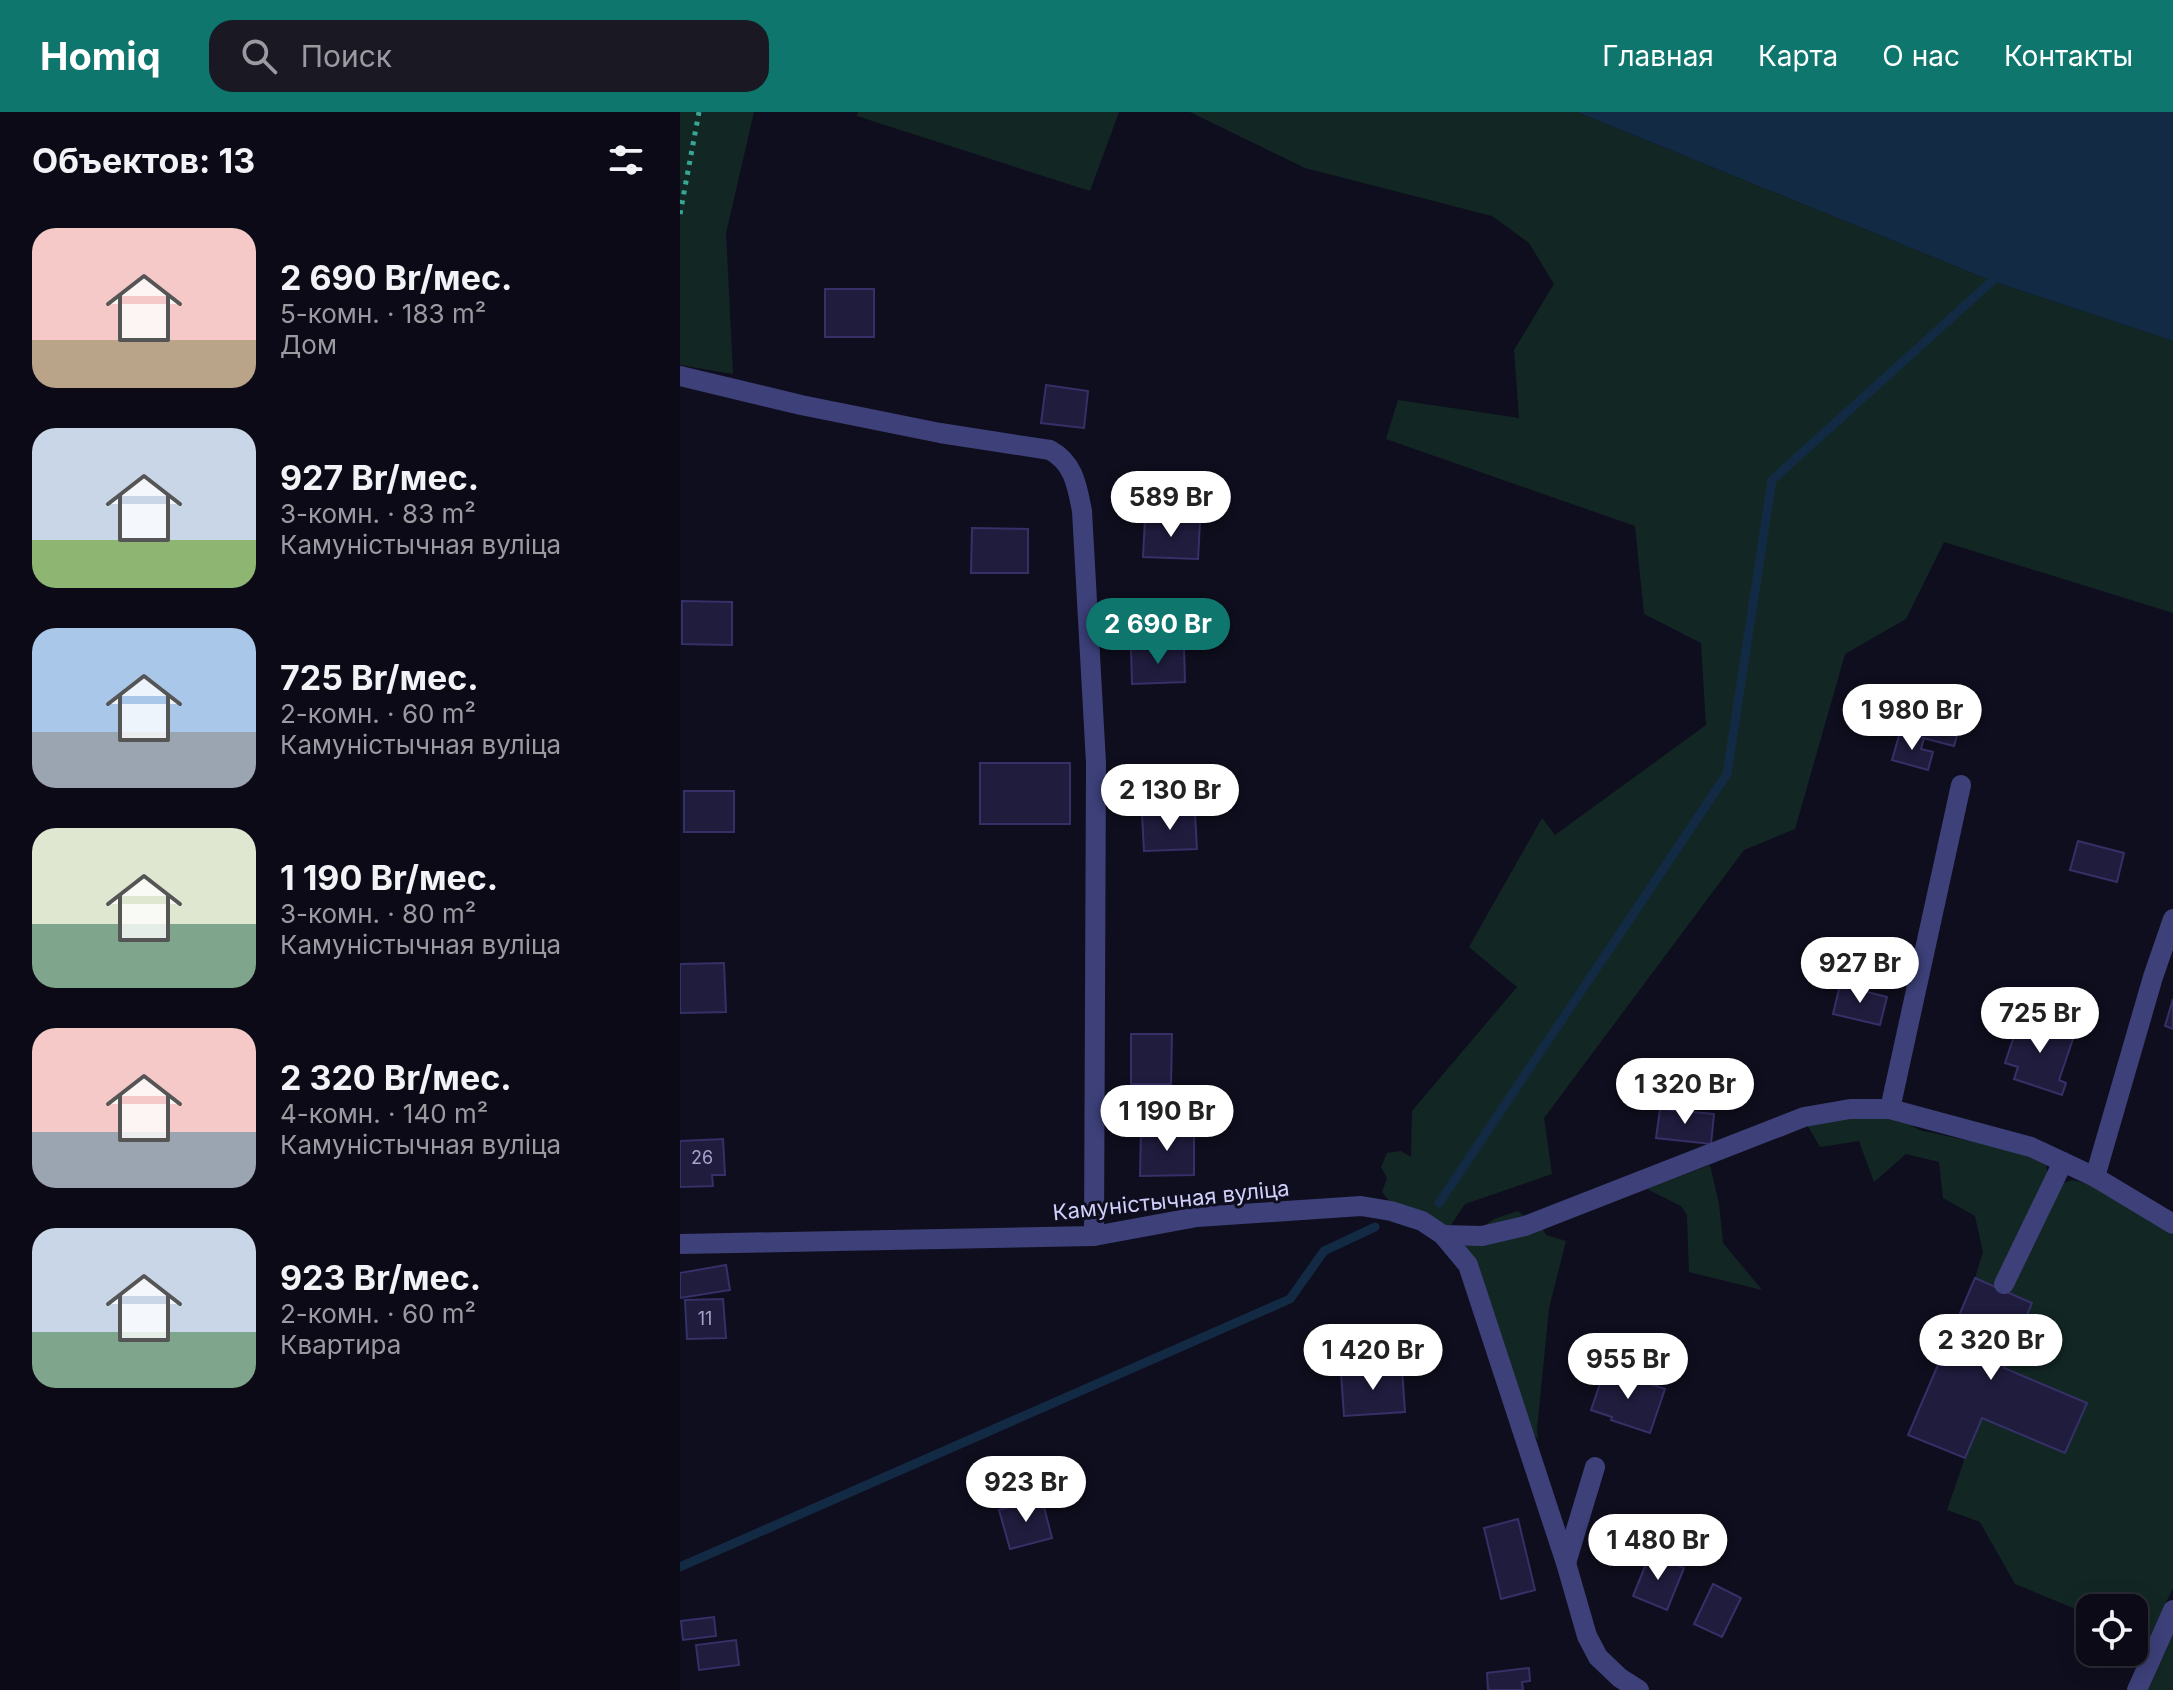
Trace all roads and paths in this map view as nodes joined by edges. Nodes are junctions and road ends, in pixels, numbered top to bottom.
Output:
1 (699, 112) edge
2 (680, 214) edge
3 (680, 376) edge
4 (1961, 785) dead end
5 (2173, 919) edge
6 (1890, 1109) junction
7 (2063, 1162) junction
8 (2095, 1177) junction
9 (2173, 1224) edge
10 (1443, 1235) junction
11 (1094, 1236) junction
12 (680, 1244) edge
13 (2004, 1284) dead end
14 (1595, 1467) dead end
15 (1566, 1563) junction
16 (2173, 1610) edge
17 (1639, 1690) edge
18 (2137, 1690) edge

1 - 2 path
3 - 11 street
4 - 6 street
5 - 8 street
6 - 7 street
6 - 10 street
7 - 8 street
7 - 13 street
8 - 9 street
10 - 11 street, Камуністычная вуліца
10 - 15 street, Камуністычная вуліца
11 - 12 street, Камуністычная вуліца
14 - 15 street
15 - 17 street, Камуністычная вуліца
16 - 18 street

